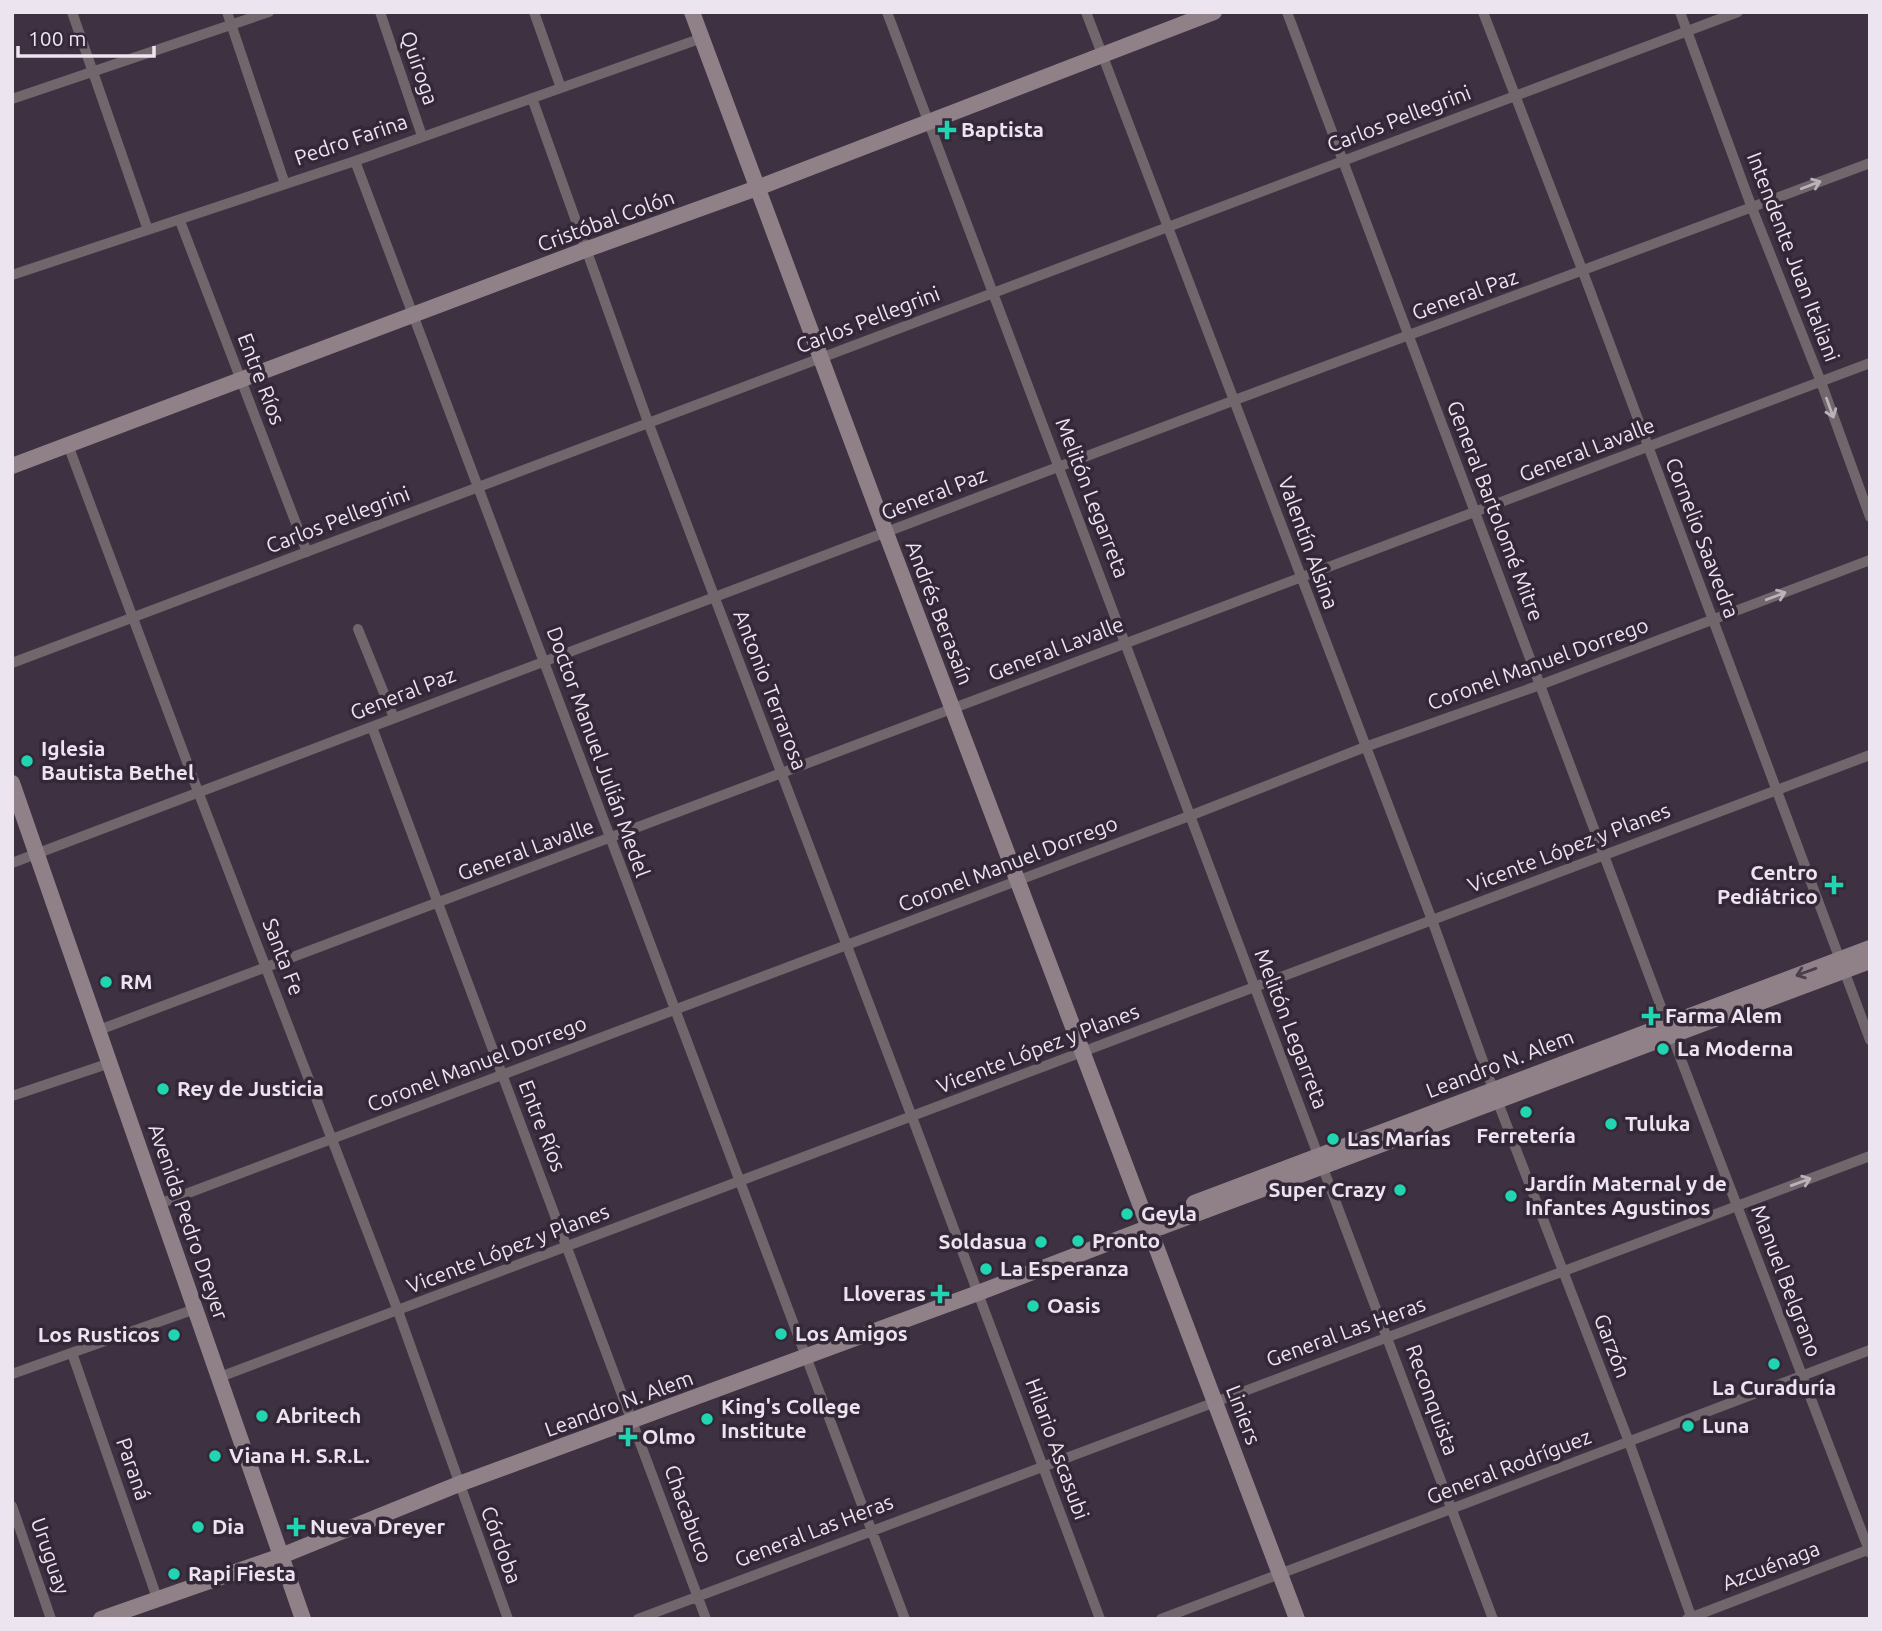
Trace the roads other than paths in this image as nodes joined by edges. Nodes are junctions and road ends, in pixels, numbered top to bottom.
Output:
1 (72, 12) edge
2 (227, 12) edge
3 (270, 12) edge
4 (380, 12) edge
5 (534, 12) edge
6 (887, 12) edge
7 (1086, 12) edge
8 (1214, 12) edge
9 (1287, 12) edge
10 (1483, 12) edge
11 (1680, 12) edge
12 (1738, 12) edge
13 (693, 13) edge
14 (232, 25) junction
15 (1687, 31) junction
16 (702, 38) junction
17 (1102, 55) junction
18 (93, 71) junction
19 (561, 88) junction
20 (1514, 95) junction
21 (532, 98) junction
22 (12, 100) edge
23 (928, 121) junction
24 (422, 136) junction
25 (355, 160) junction
26 (1343, 162) junction
27 (1870, 163) edge
28 (285, 184) junction
29 (757, 188) junction
30 (1752, 208) junction
31 (180, 221) junction
32 (1167, 228) junction
33 (148, 230) junction
34 (585, 250) junction
35 (1583, 272) junction
36 (12, 275) edge
37 (992, 293) junction
38 (412, 315) junction
39 (1409, 337) junction
40 (821, 359) junction
41 (1870, 363) edge
42 (241, 380) junction
43 (1821, 382) junction
44 (1235, 400) junction
45 (648, 422) junction
46 (68, 445) junction
47 (1647, 448) junction
48 (12, 466) edge
49 (1060, 467) junction
50 (477, 488) junction
51 (1475, 513) junction
52 (1870, 517) edge
53 (886, 533) junction
54 (307, 552) junction
55 (1870, 560) edge
56 (1300, 577) junction
57 (714, 597) junction
58 (134, 618) junction
59 (1712, 620) junction
60 (358, 629) dead end
61 (1126, 643) junction
62 (544, 661) junction
63 (12, 663) edge
64 (1540, 685) junction
65 (953, 710) junction
66 (394, 718) junction
67 (372, 727) junction
68 (1365, 747) junction
69 (1870, 755) edge
70 (781, 774) junction
71 (12, 783) edge
72 (1776, 790) junction
73 (199, 794) junction
74 (1192, 815) junction
75 (610, 839) junction
76 (38, 855) junction
77 (1604, 856) junction
78 (12, 863) edge
79 (1017, 879) junction
80 (438, 903) junction
81 (1432, 920) junction
82 (847, 946) junction
83 (1870, 948) edge
84 (1870, 961) edge
85 (1842, 965) junction
86 (266, 967) junction
87 (1254, 988) junction
88 (675, 1010) junction
89 (1670, 1029) junction
90 (99, 1030) junction
91 (1870, 1040) edge
92 (1083, 1052) junction
93 (110, 1063) junction
94 (502, 1075) junction
95 (1495, 1094) junction
96 (12, 1096) edge
97 (912, 1117) junction
98 (333, 1139) junction
99 (1870, 1156) edge
100 (1320, 1161) junction
101 (740, 1181) junction
102 (159, 1204) junction
103 (1737, 1206) junction
104 (1150, 1227) junction
105 (567, 1247) junction
106 (1562, 1272) junction
107 (978, 1293) junction
108 (195, 1309) junction
109 (398, 1311) junction
110 (1388, 1337) junction
111 (1870, 1350) edge
112 (72, 1353) junction
113 (807, 1357) junction
114 (12, 1374) edge
115 (1802, 1376) junction
116 (220, 1377) junction
117 (1215, 1401) junction
118 (633, 1422) junction
119 (1629, 1443) junction
120 (1042, 1466) junction
121 (459, 1484) junction
122 (12, 1506) edge
123 (1451, 1509) junction
124 (870, 1531) junction
125 (1869, 1550) edge
126 (281, 1556) junction
127 (1280, 1574) junction
128 (698, 1596) junction
129 (157, 1598) junction
130 (1690, 1618) edge
131 (51, 1619) edge
132 (101, 1619) edge
133 (303, 1619) edge
134 (508, 1619) edge
135 (638, 1619) edge
136 (706, 1619) edge
137 (905, 1619) edge
138 (1100, 1619) edge
139 (1161, 1619) edge
140 (1297, 1619) edge
141 (1493, 1619) edge

1 - 18 street
2 - 14 street
3 - 14 street
4 - 24 street, Quiroga
5 - 19 street
6 - 23 street, Melitón Legarreta
7 - 17 street, Valentín Alsina
8 - 17 street, Cristóbal Colón
9 - 26 street, General Bartolomé Mitre
10 - 20 street, Cornelio Saavedra
11 - 15 street, Intendente Juan Italiani
12 - 15 street, Carlos Pellegrini
13 - 16 street, Andrés Berasaín
14 - 18 street
14 - 28 street
15 - 20 street, Carlos Pellegrini
15 - 30 street, Intendente Juan Italiani
16 - 19 street, Pedro Farina
16 - 29 street, Andrés Berasaín
17 - 23 street, Cristóbal Colón
17 - 32 street, Valentín Alsina
18 - 22 street
18 - 33 street
19 - 21 street, Pedro Farina
20 - 26 street, Carlos Pellegrini
20 - 35 street, Cornelio Saavedra
21 - 24 street, Pedro Farina
21 - 34 street, Antonio Terrarosa
23 - 29 street, Cristóbal Colón
23 - 37 street, Melitón Legarreta
24 - 25 street, Pedro Farina
25 - 28 street, Pedro Farina
25 - 38 street, Doctor Manuel Julián Medel
26 - 32 street, Carlos Pellegrini
26 - 39 street, General Bartolomé Mitre
30 -> 27 street, General Paz
28 - 31 street, Pedro Farina
29 - 34 street, Cristóbal Colón
29 - 40 street, Andrés Berasaín
30 - 35 street, General Paz
30 - 43 street, Intendente Juan Italiani
31 - 33 street, Pedro Farina
31 - 42 street, Entre Ríos
32 - 37 street, Carlos Pellegrini
32 - 44 street, Valentín Alsina
33 - 36 street, Pedro Farina
34 - 38 street, Cristóbal Colón
34 - 45 street, Antonio Terrarosa
35 - 39 street, General Paz
35 - 47 street, Cornelio Saavedra
37 - 40 street, Carlos Pellegrini
37 - 49 street, Melitón Legarreta
38 - 42 street, Cristóbal Colón
38 - 50 street, Doctor Manuel Julián Medel
39 - 44 street, General Paz
39 - 51 street, General Bartolomé Mitre
40 - 45 street, Carlos Pellegrini
40 - 53 street, Andrés Berasaín
41 - 43 street, General Lavalle
42 - 46 street, Cristóbal Colón
42 - 54 street, Entre Ríos
43 - 47 street, General Lavalle
43 -> 52 street, Intendente Juan Italiani
44 - 49 street, General Paz
44 - 56 street, Valentín Alsina
45 - 50 street, Carlos Pellegrini
45 - 57 street, Antonio Terrarosa
46 - 48 street, Cristóbal Colón
46 - 58 street, Santa Fe
47 - 51 street, General Lavalle
47 - 59 street, Cornelio Saavedra
49 - 53 street, General Paz
49 - 61 street, Melitón Legarreta
50 - 54 street, Carlos Pellegrini
50 - 62 street, Doctor Manuel Julián Medel
51 - 56 street, General Lavalle
51 - 64 street, General Bartolomé Mitre
53 - 57 street, General Paz
53 - 65 street, Andrés Berasaín
54 - 58 street, Carlos Pellegrini
59 -> 55 street, Coronel Manuel Dorrego
56 - 61 street, General Lavalle
56 - 68 street, Valentín Alsina
57 - 62 street, General Paz
57 - 70 street, Antonio Terrarosa
58 - 63 street, Carlos Pellegrini
58 - 73 street, Santa Fe
59 - 64 street, Coronel Manuel Dorrego
59 - 72 street, Cornelio Saavedra
60 - 66 street
61 - 65 street, General Lavalle
61 - 74 street, Melitón Legarreta
62 - 66 street, General Paz
62 - 75 street, Doctor Manuel Julián Medel
64 - 68 street, Coronel Manuel Dorrego
64 - 77 street, General Bartolomé Mitre
65 - 70 street, General Lavalle
65 - 79 street, Andrés Berasaín
66 - 67 street, General Paz
67 - 73 street, General Paz
67 - 80 street, Entre Ríos
68 - 74 street, Coronel Manuel Dorrego
68 - 81 street, Valentín Alsina
69 - 72 street, Vicente López y Planes
70 - 75 street, General Lavalle
70 - 82 street, Antonio Terrarosa
71 - 76 street, Avenida Pedro Dreyer
72 - 77 street, Vicente López y Planes
72 - 85 street, Cornelio Saavedra
73 - 76 street, General Paz
73 - 86 street, Santa Fe
74 - 79 street, Coronel Manuel Dorrego
74 - 87 street, Melitón Legarreta
75 - 80 street, General Lavalle
75 - 88 street, Doctor Manuel Julián Medel
76 - 78 street, General Paz
76 - 90 street, Avenida Pedro Dreyer
77 - 81 street, Vicente López y Planes
77 - 89 street, General Bartolomé Mitre
79 - 82 street, Coronel Manuel Dorrego
79 - 92 street, Andrés Berasaín
80 - 86 street, General Lavalle
80 - 94 street, Entre Ríos
81 - 87 street, Vicente López y Planes
81 - 95 street, Valentín Alsina
82 - 88 street, Coronel Manuel Dorrego
82 - 97 street, Antonio Terrarosa
83 - 85 street, Leandro N. Alem
84 - 85 street, Leandro N. Alem
85 - 89 street, Leandro N. Alem
85 - 91 street, Cornelio Saavedra
86 - 90 street, General Lavalle
86 - 98 street, Santa Fe
87 - 92 street, Vicente López y Planes
87 - 100 street, Melitón Legarreta
88 - 94 street, Coronel Manuel Dorrego
88 - 101 street, Doctor Manuel Julián Medel
89 - 95 street, Leandro N. Alem
89 - 103 street, Manuel Belgrano
90 - 93 street, Avenida Pedro Dreyer
92 - 97 street, Vicente López y Planes
92 - 104 street, Andrés Berasaín
93 - 96 street
93 - 102 street, Avenida Pedro Dreyer
94 - 98 street, Coronel Manuel Dorrego
94 - 105 street, Entre Ríos
95 - 100 street, Leandro N. Alem
95 - 106 street, Garzón
97 - 101 street, Vicente López y Planes
97 - 107 street, Antonio Terrarosa
98 - 102 street, Coronel Manuel Dorrego
98 - 109 street, Santa Fe
103 -> 99 street, General Las Heras
100 - 104 street, Leandro N. Alem
100 - 110 street, Reconquista
101 - 105 street, Vicente López y Planes
101 - 113 street, Doctor Manuel Julián Medel
102 - 108 street, Avenida Pedro Dreyer
103 - 106 street, General Las Heras
103 - 115 street, Manuel Belgrano
104 - 107 street, Leandro N. Alem
104 - 117 street, Liniers
105 - 109 street, Vicente López y Planes
105 - 118 street, Entre Ríos
106 - 110 street, General Las Heras
106 - 119 street, Garzón
107 - 113 street, Leandro N. Alem
107 - 120 street, Hilario Ascasubi
108 - 112 street
108 - 116 street, Avenida Pedro Dreyer
109 - 116 street, Vicente López y Planes
109 - 121 street, Santa Fe
110 - 117 street, General Las Heras
110 - 123 street, Reconquista
111 - 115 street, General Rodríguez
112 - 114 street
112 - 129 street, Paraná
113 - 118 street, Leandro N. Alem
113 - 124 street, Doctor Manuel Julián Medel
115 - 119 street, General Rodríguez
115 - 125 street, Manuel Belgrano
116 - 126 street, Avenida Pedro Dreyer
117 - 120 street, General Las Heras
117 - 127 street, Liniers
118 - 121 street, Leandro N. Alem
118 - 128 street, Chacabuco
119 - 123 street, General Rodríguez
119 - 130 street, Garzón
120 - 124 street, General Las Heras
120 - 138 street, Hilario Ascasubi
121 - 126 street, Leandro N. Alem
121 - 134 street, Córdoba
122 - 131 street, Uruguay
123 - 127 street, General Rodríguez
123 - 141 street, Reconquista
124 - 128 street, General Las Heras
124 - 137 street, Doctor Manuel Julián Medel
125 - 130 street, Azcuénaga
126 - 129 street, Leandro N. Alem
126 - 133 street, Avenida Pedro Dreyer
127 - 139 street, General Rodríguez
127 - 140 street, Liniers
128 - 135 street, General Las Heras
128 - 136 street, Chacabuco
129 - 132 street, Leandro N. Alem

